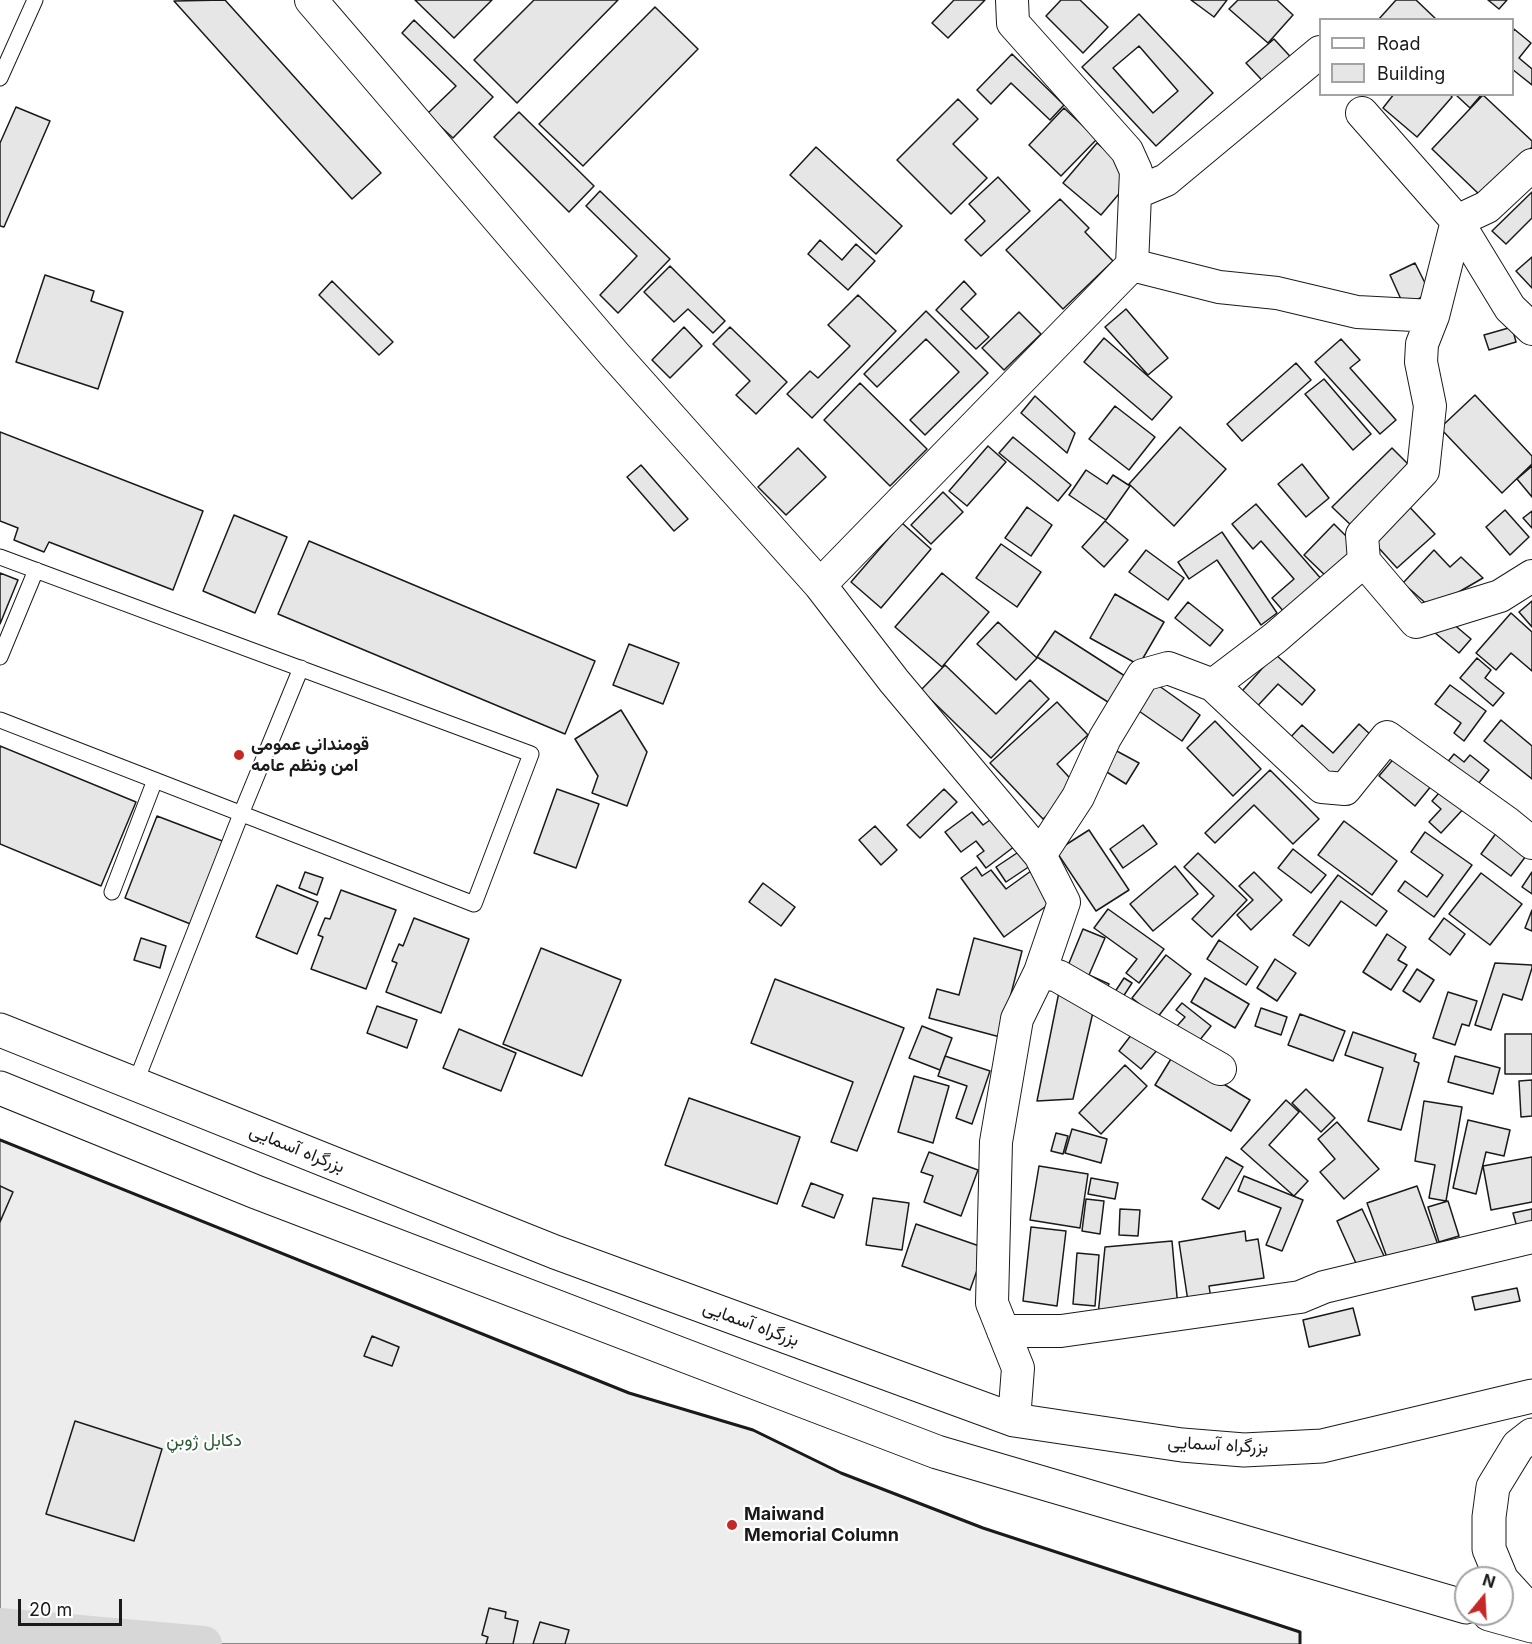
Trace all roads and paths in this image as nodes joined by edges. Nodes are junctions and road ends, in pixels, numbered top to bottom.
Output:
1 (35, 0) edge
2 (311, 0) edge
3 (1012, 0) edge
4 (1319, 53) edge
5 (0, 78) edge
6 (1362, 113) dead end
7 (1532, 165) edge
8 (1134, 193) junction
9 (1457, 221) junction
10 (1132, 265) junction
11 (1433, 316) junction
12 (1532, 329) edge
13 (0, 556) edge
14 (1364, 561) junction
15 (36, 570) junction
16 (1532, 576) edge
17 (820, 585) junction
18 (0, 657) edge
19 (301, 668) junction
20 (1214, 685) junction
21 (0, 720) edge
22 (155, 780) junction
23 (241, 814) junction
24 (1532, 843) edge
25 (1040, 855) junction
26 (112, 892) dead end
27 (1040, 972) junction
28 (0, 1030) edge
29 (1220, 1069) dead end
30 (135, 1084) junction
31 (0, 1088) edge
32 (1532, 1237) edge
33 (1003, 1331) junction
34 (1532, 1396) edge
35 (1014, 1420) junction
36 (1532, 1435) edge
37 (1496, 1566) edge
38 (1514, 1593) edge
39 (1454, 1603) edge
40 (1532, 1613) edge
41 (1514, 1621) edge
42 (1532, 1626) edge

1 - 5 lane
2 - 17 street
3 - 8 street
4 - 8 street
6 - 9 street
7 - 9 street
8 - 10 street
9 - 11 street
9 - 12 street
10 - 11 street
10 - 17 street
11 - 14 street
13 - 15 lane
14 - 16 street
14 - 20 street
15 - 18 lane
15 - 19 lane
17 - 25 street
19 - 23 lane
19 - 23 lane
20 - 24 street
20 - 25 street
21 - 22 lane
22 - 23 lane
22 - 26 lane
23 - 30 lane
25 - 27 street
27 - 29 street
27 - 33 street
28 - 30 highway, بزرگراه آسمایی
30 - 35 highway, بزرگراه آسمایی
31 - 39 highway
32 - 33 street
33 - 35 street
34 - 35 highway, بزرگراه آسمایی
36 - 37 highway
38 - 40 highway
41 - 42 highway

